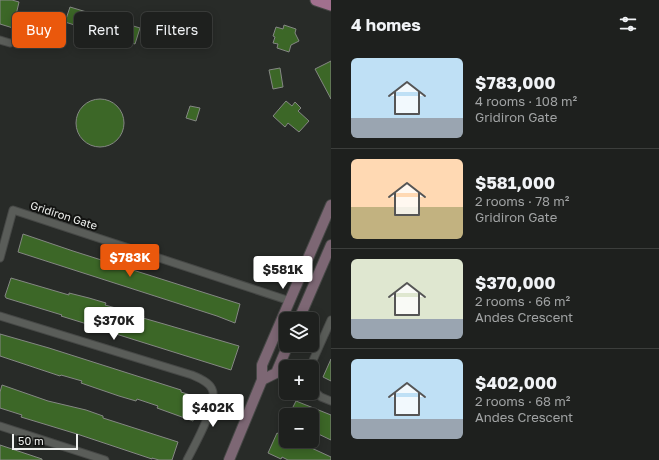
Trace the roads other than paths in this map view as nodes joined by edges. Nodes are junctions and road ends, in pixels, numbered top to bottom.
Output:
1 (316, 0) edge
2 (331, 5) edge
3 (0, 40) edge
4 (10, 43) dead end
5 (331, 205) edge
6 (331, 245) edge
7 (0, 258) edge
8 (290, 301) junction
9 (302, 312) edge
10 (0, 316) edge
11 (331, 320) edge
12 (285, 352) edge
13 (313, 360) edge
14 (262, 380) junction
15 (319, 395) edge
16 (331, 401) edge
17 (0, 426) edge
18 (105, 460) edge
19 (188, 460) edge
20 (229, 460) edge

1 - 2 main road
3 - 4 street
5 - 8 main road
6 - 9 main road
7 - 8 street, Gridiron Gate
8 - 14 main road
10 - 19 street
11 - 13 street
12 - 14 main road
14 - 20 main road
15 - 16 street
17 - 18 street

